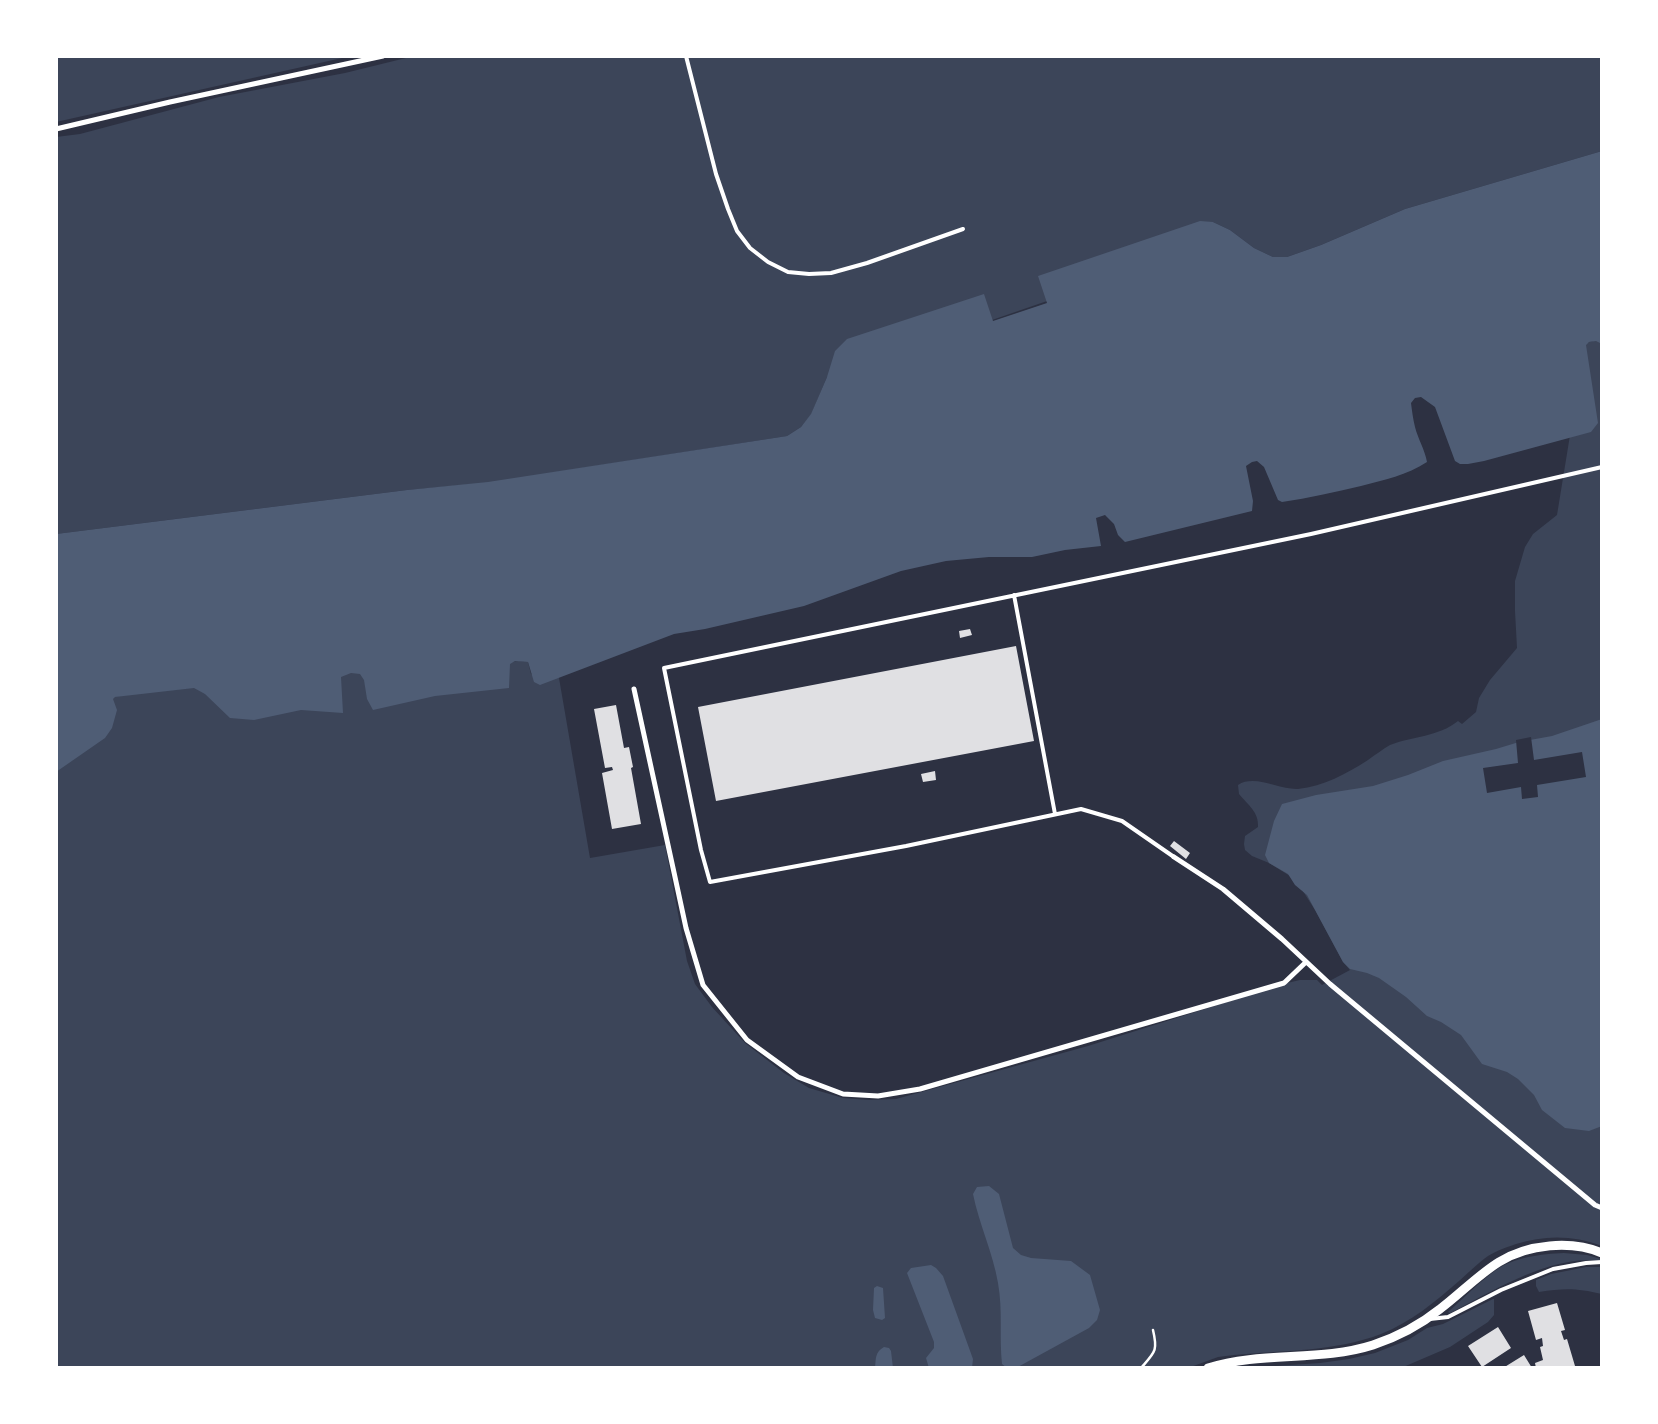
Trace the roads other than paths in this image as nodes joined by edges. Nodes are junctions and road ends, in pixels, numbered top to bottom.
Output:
1 (382, 56) edge
2 (686, 56) edge
3 (56, 129) edge
4 (963, 229) dead end
5 (1602, 467) edge
6 (1014, 595) junction
7 (634, 689) dead end
8 (1055, 814) junction
9 (1174, 857) joint
10 (1306, 962) junction
11 (1602, 1208) edge
12 (1602, 1254) edge
13 (1602, 1262) edge
14 (1426, 1320) junction
15 (1208, 1368) edge

1 - 3 street
2 - 4 lane
5 - 6 lane
6 - 8 lane
6 - 8 lane
7 - 10 street
8 - 9 lane
9 - 10 street
10 - 11 street
12 - 14 street
13 - 14 lane
14 - 15 street

